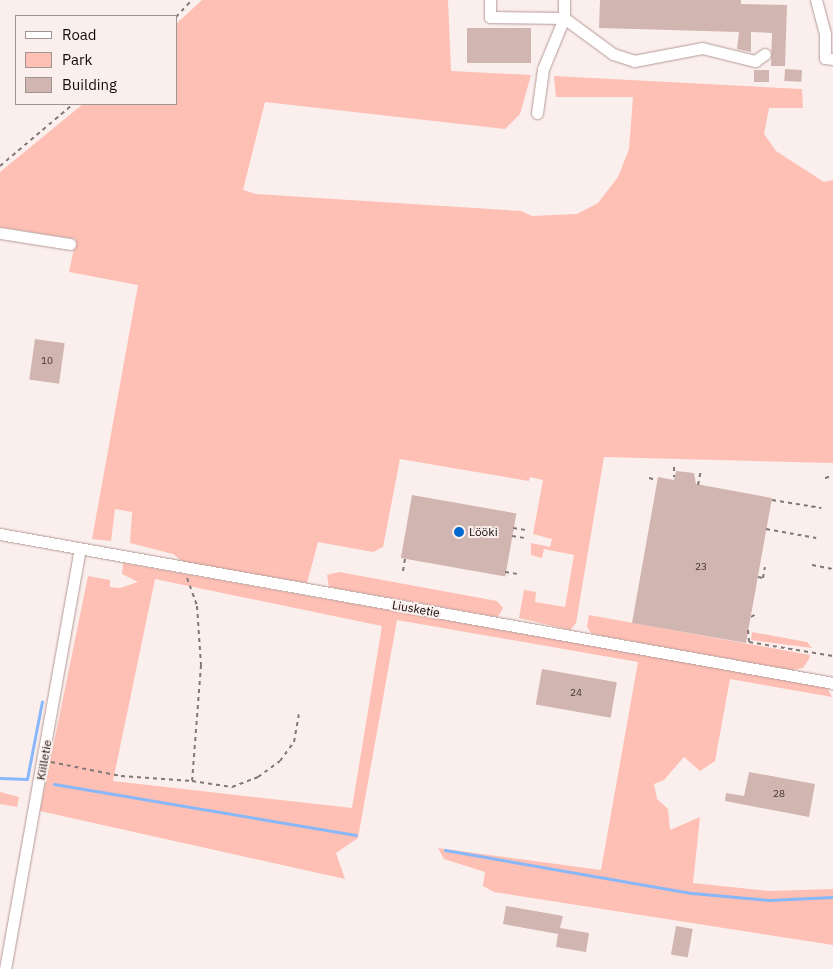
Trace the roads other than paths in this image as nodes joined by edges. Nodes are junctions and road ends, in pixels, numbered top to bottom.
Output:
1 (490, 0) edge
2 (564, 0) edge
3 (816, 0) edge
4 (564, 18) junction
5 (765, 54) dead end
6 (833, 59) edge
7 (537, 113) dead end
8 (0, 233) edge
9 (70, 244) dead end
10 (0, 534) edge
11 (80, 550) junction
12 (833, 683) edge
13 (5, 969) edge

1 - 4 street
2 - 4 street
3 - 6 street
4 - 5 street
4 - 7 street
8 - 9 street
10 - 11 street, Liusketie
11 - 12 street, Liusketie
11 - 13 street, Kiilletie

